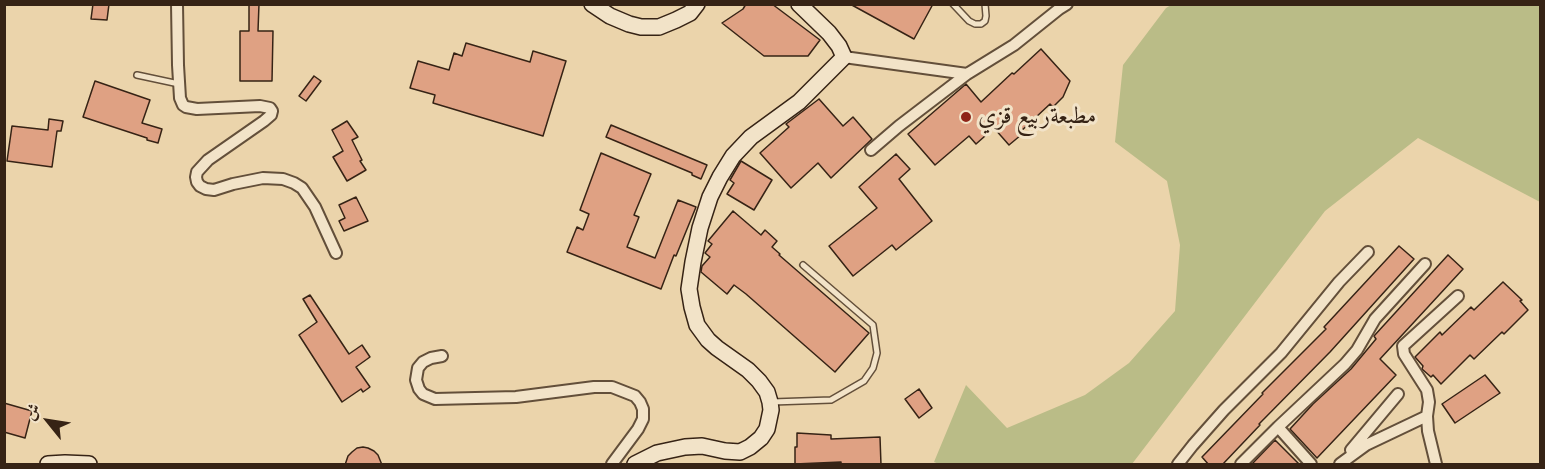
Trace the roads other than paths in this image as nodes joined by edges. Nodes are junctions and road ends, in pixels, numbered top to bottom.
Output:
1 (177, 4) edge
2 (592, 4) edge
3 (697, 4) edge
4 (799, 4) edge
5 (953, 4) edge
6 (985, 4) edge
7 (1067, 4) edge
8 (844, 57) junction
9 (967, 74) junction
10 (137, 75) dead end
11 (179, 84) junction
12 (871, 150) dead end
13 (1368, 252) dead end
14 (336, 253) dead end
15 (803, 264) dead end
16 (1425, 264) dead end
17 (1458, 296) dead end
18 (442, 356) dead end
19 (1398, 394) dead end
20 (770, 402) junction
21 (1427, 416) junction
22 (1278, 427) junction
23 (48, 465) edge
24 (89, 465) edge
25 (612, 465) edge
26 (635, 465) edge
27 (1178, 465) edge
28 (1241, 465) edge
29 (1311, 465) edge
30 (1340, 465) edge
31 (1436, 465) edge

1 - 11 street
2 - 3 street
4 - 8 street
5 - 6 lane
7 - 9 street
8 - 9 street
8 - 20 street
9 - 12 street
10 - 11 lane
11 - 14 street
13 - 27 street
15 - 20 lane
16 - 22 street
17 - 21 street
18 - 25 street
19 - 30 street
20 - 26 street
21 - 30 street
21 - 31 street
22 - 28 street
22 - 29 street
23 - 24 street

